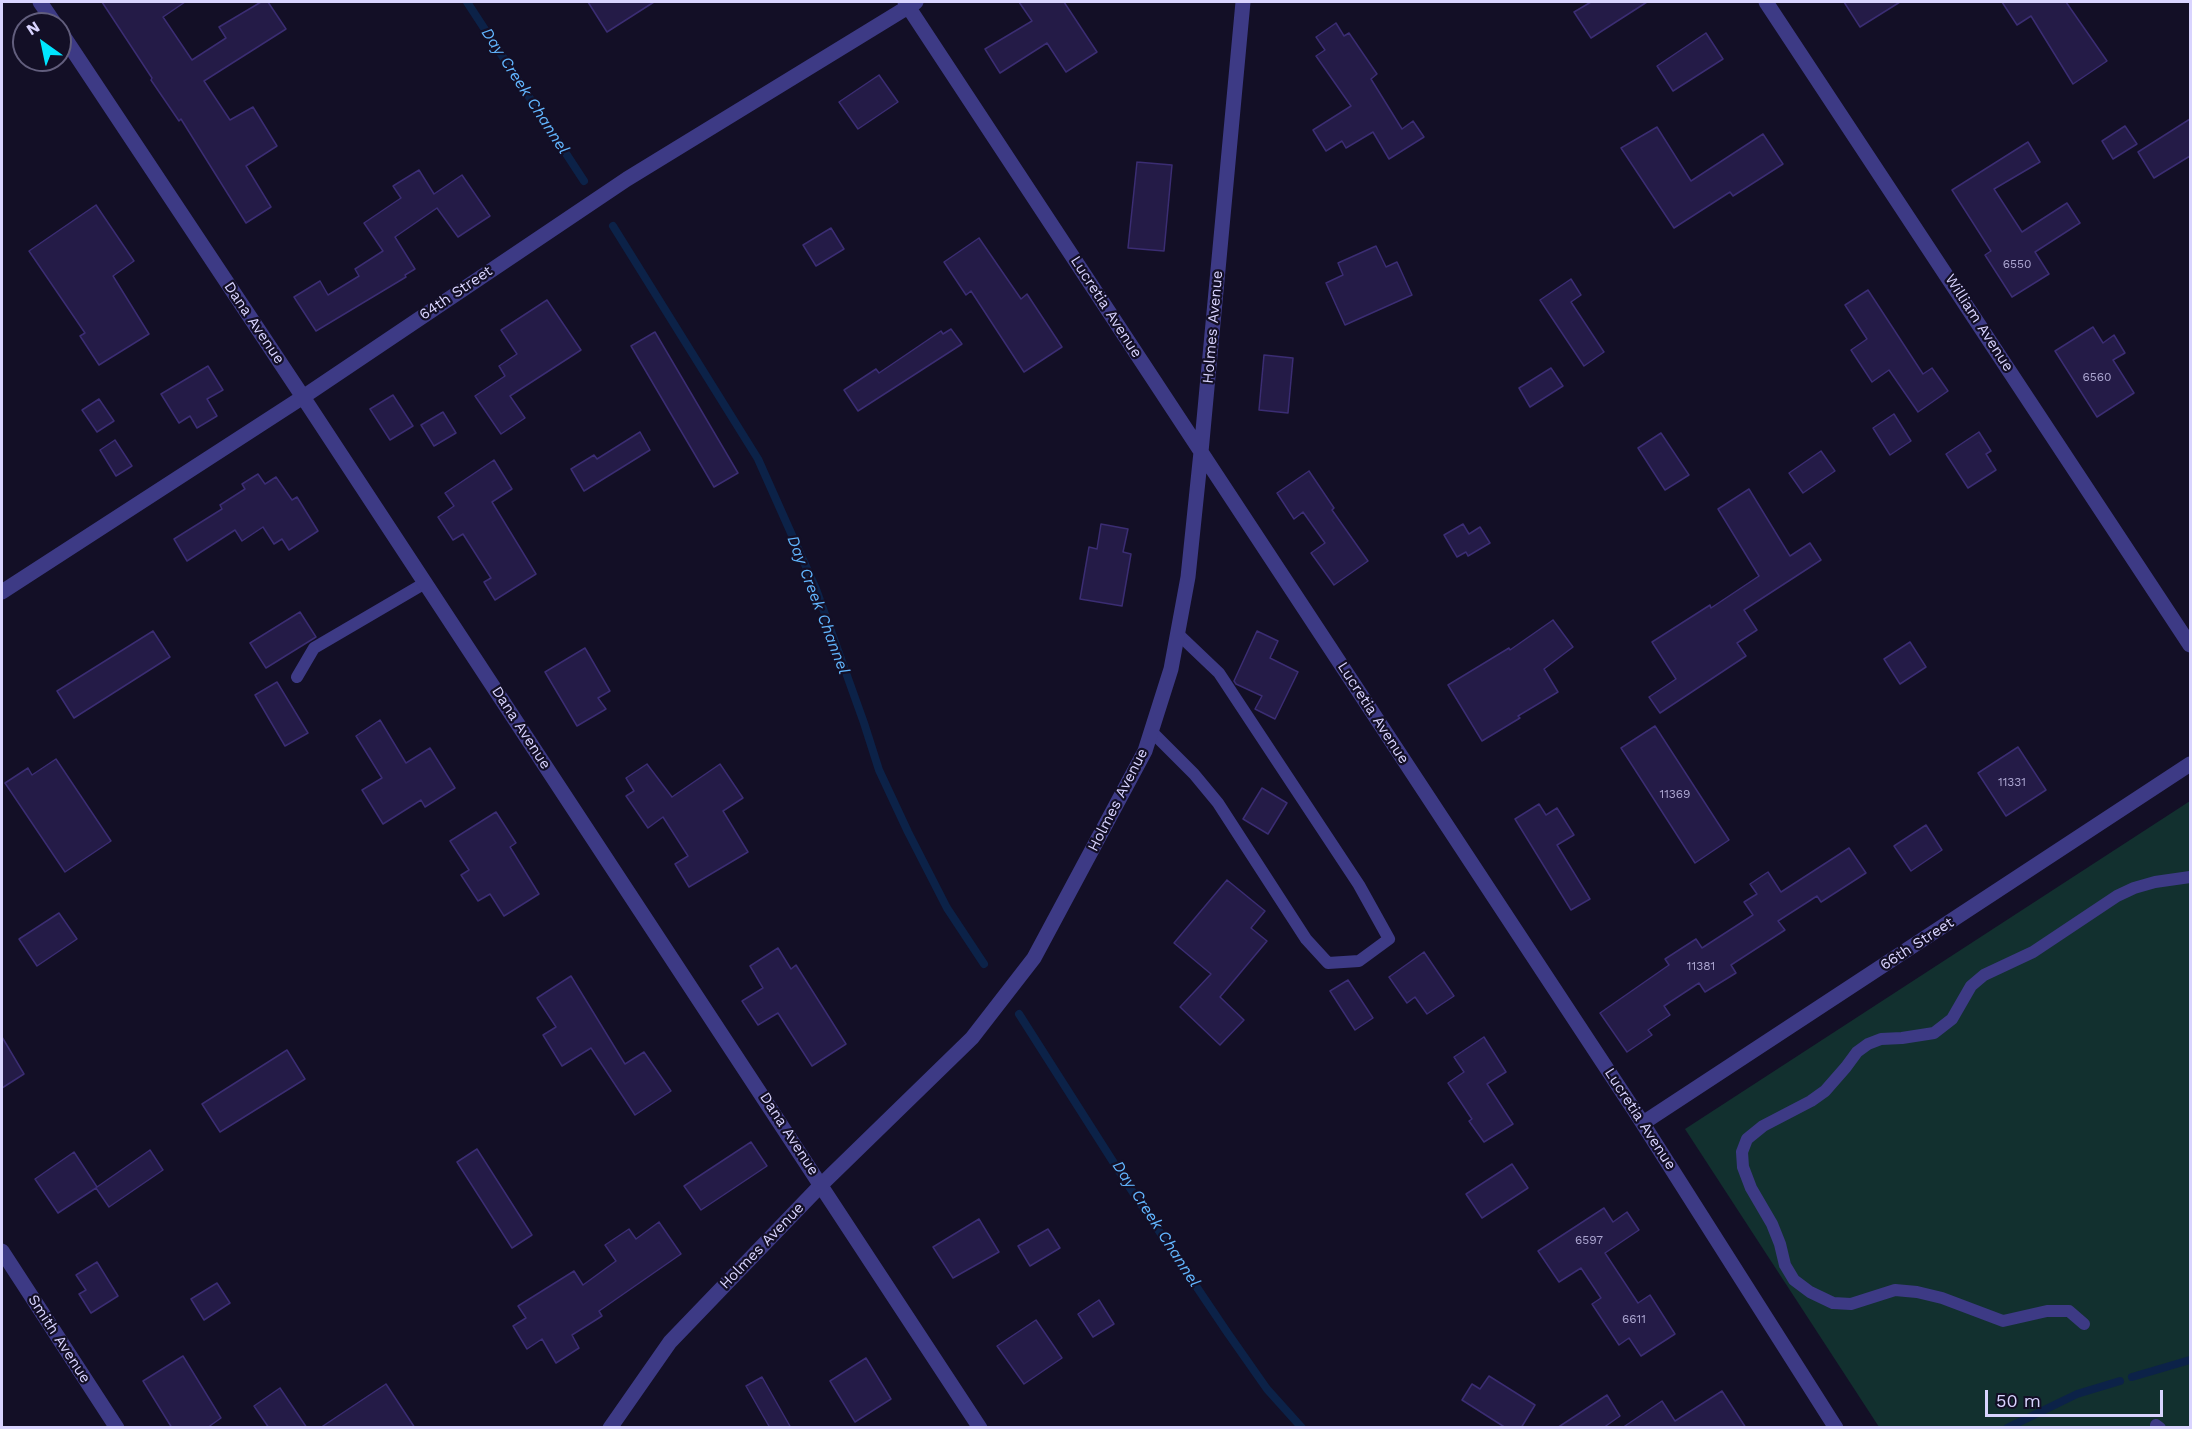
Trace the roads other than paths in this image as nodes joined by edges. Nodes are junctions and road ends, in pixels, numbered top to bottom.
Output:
1 (1243, 2) edge
2 (1766, 2) edge
3 (909, 3) edge
4 (72, 49) edge
5 (303, 397) junction
6 (1201, 452) junction
7 (425, 583) junction
8 (2, 592) edge
9 (1178, 633) junction
10 (2190, 645) edge
11 (297, 677) dead end
12 (1151, 731) junction
13 (2190, 764) edge
14 (2190, 877) edge
15 (1643, 1123) junction
16 (822, 1184) junction
17 (2, 1251) edge
18 (2084, 1324) dead end
19 (117, 1428) edge
20 (610, 1428) edge
21 (980, 1428) edge
22 (1836, 1428) edge

1 - 6 street, Holmes Avenue
2 - 10 street, William Avenue
3 - 5 street, 64th Street
3 - 6 street, Lucretia Avenue
4 - 5 street, Dana Avenue
5 - 7 street, Dana Avenue
5 - 8 street, 64th Street
6 - 9 street, Holmes Avenue
6 - 15 street, Lucretia Avenue
7 - 11 lane
7 - 16 street, Dana Avenue
9 - 12 street, Holmes Avenue
9 - 12 lane
12 - 16 street, Holmes Avenue
13 - 15 street, 66th Street
14 - 18 lane
15 - 22 street, Lucretia Avenue
16 - 20 street, Holmes Avenue
16 - 21 street, Dana Avenue
17 - 19 street, Smith Avenue

